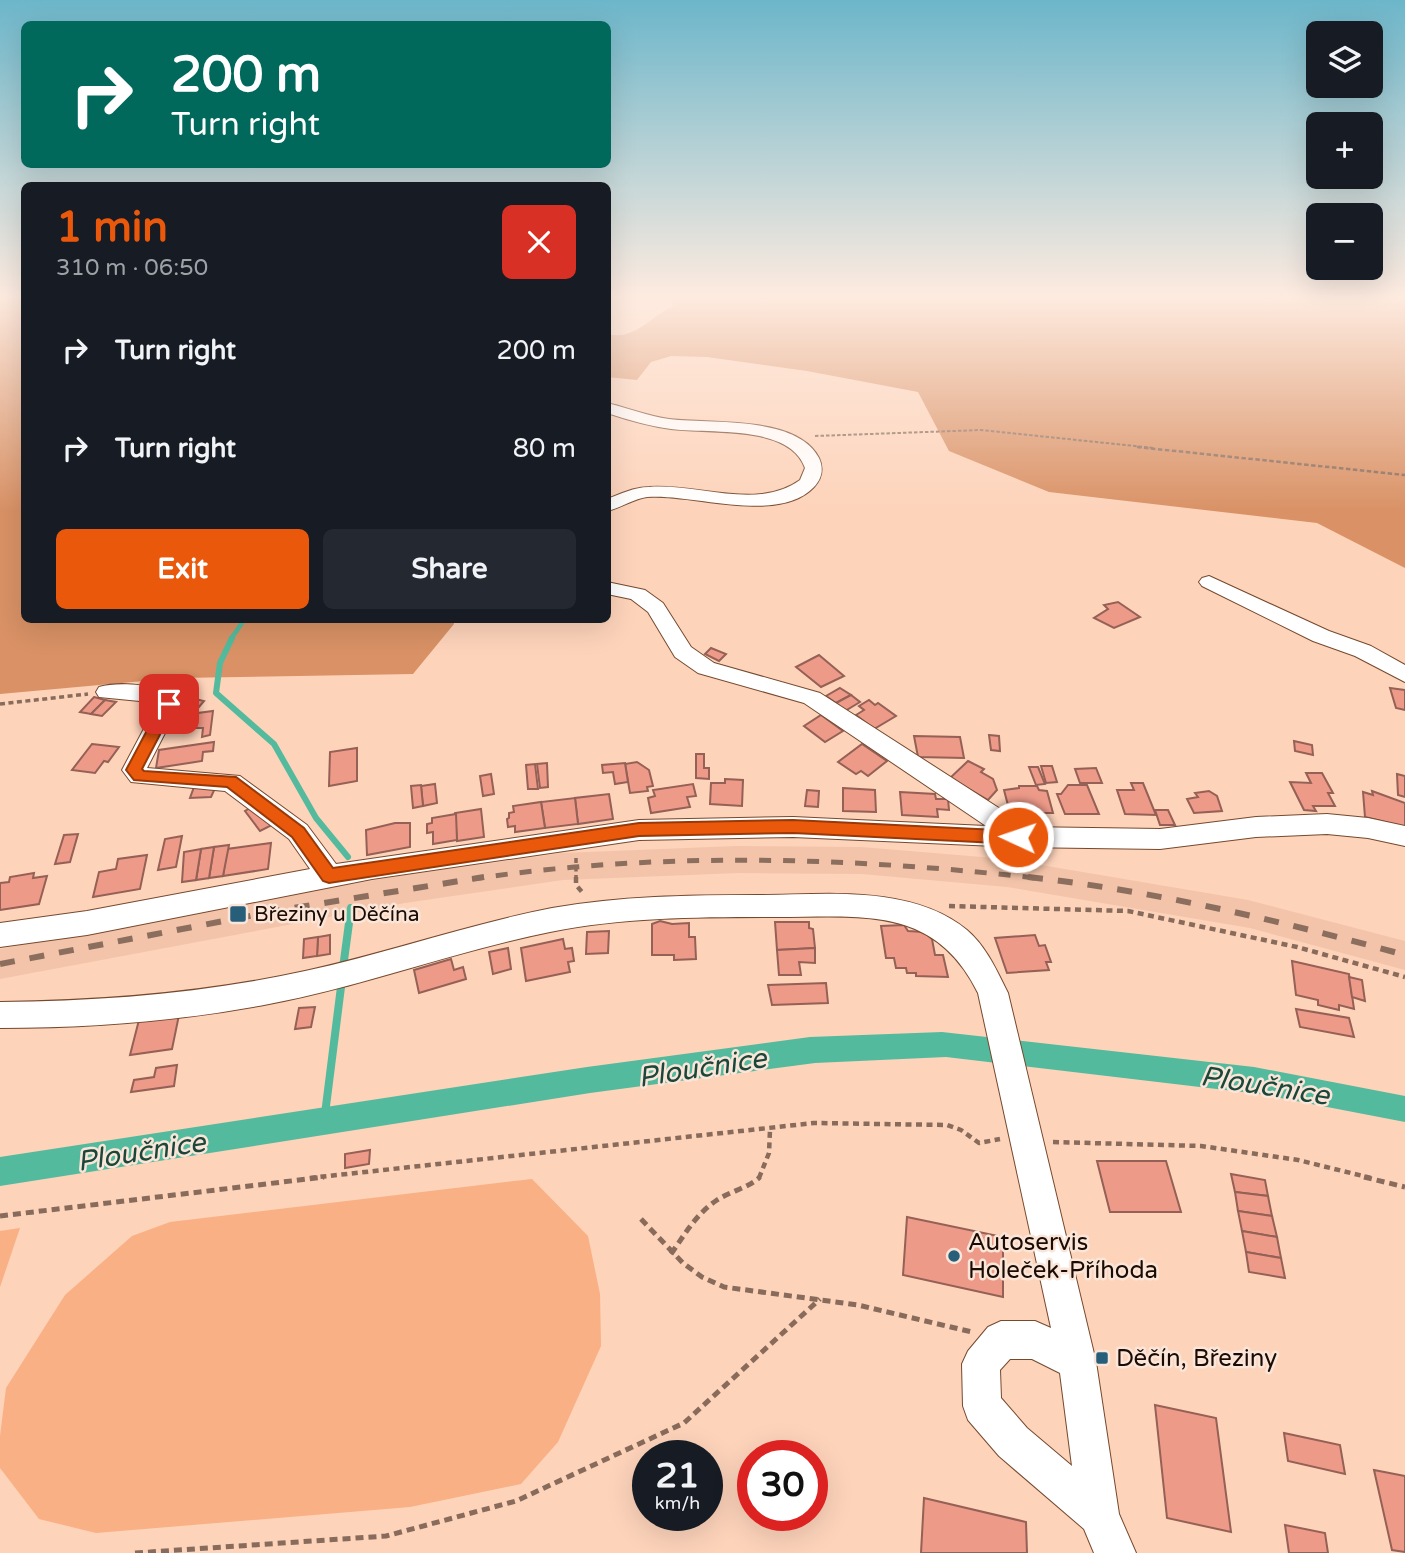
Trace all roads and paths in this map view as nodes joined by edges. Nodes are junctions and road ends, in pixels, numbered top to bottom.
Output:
1 (611, 409) edge
2 (788, 439) junction
3 (1405, 475) edge
4 (611, 504) edge
5 (1209, 582) dead end
6 (611, 589) edge
7 (1405, 675) edge
8 (107, 692) joint
9 (0, 704) edge
10 (1405, 836) edge
11 (1018, 837) junction
12 (577, 839) junction
13 (329, 876) junction
14 (610, 911) junction
15 (906, 912) junction
16 (0, 935) edge
17 (1405, 976) edge
18 (0, 1015) edge
19 (770, 1130) junction
20 (1026, 1130) junction
21 (1405, 1187) edge
22 (0, 1216) edge
23 (642, 1219) dead end
24 (671, 1254) junction
25 (820, 1298) junction
26 (1001, 1340) junction
27 (1077, 1362) junction
28 (1099, 1515) junction
29 (135, 1553) edge
30 (1115, 1553) edge

1 - 2 street
2 - 3 path
2 - 4 street
5 - 7 street
6 - 11 street
8 - 9 path
8 - 13 street
10 - 11 street
11 - 12 street
12 - 13 street
12 - 14 path
13 - 16 street
14 - 15 street
14 - 18 street
15 - 17 path
15 - 20 street
19 - 20 path
19 - 22 path
19 - 24 path
20 - 21 path
20 - 27 street
23 - 24 path
24 - 25 path
25 - 26 path
25 - 29 path
26 - 27 street
26 - 28 street
27 - 28 street
28 - 30 street

